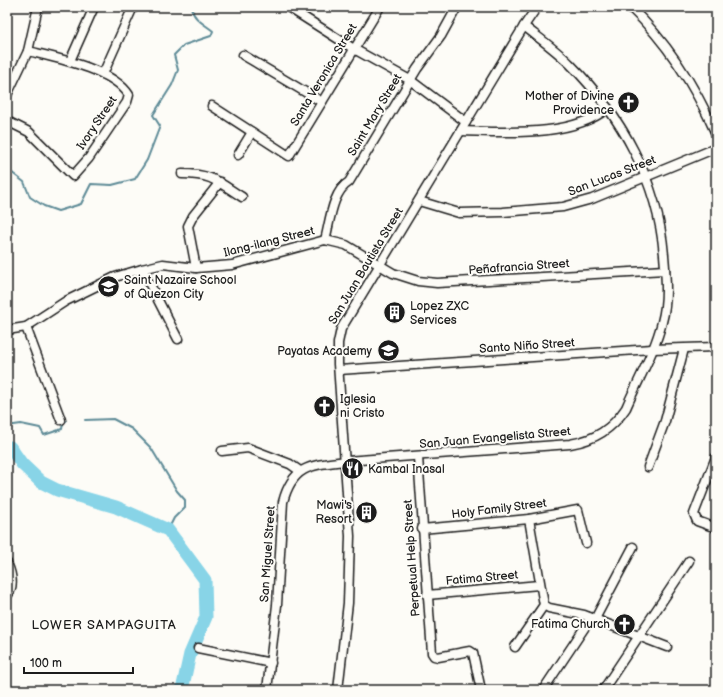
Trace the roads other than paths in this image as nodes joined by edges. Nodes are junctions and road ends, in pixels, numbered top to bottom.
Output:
1 (38, 7) edge
2 (94, 7) edge
3 (133, 7) edge
4 (288, 7) edge
5 (380, 7) edge
6 (457, 7) edge
7 (537, 7) edge
8 (630, 7) edge
9 (524, 26) junction
10 (354, 49) junction
11 (28, 51) junction
12 (242, 55) dead end
13 (70, 61) junction
14 (103, 74) junction
15 (410, 80) junction
16 (7, 95) edge
17 (322, 102) junction
18 (212, 106) dead end
19 (608, 108) junction
20 (7, 121) edge
21 (466, 122) junction
22 (461, 131) junction
23 (252, 132) junction
24 (716, 134) edge
25 (716, 148) edge
26 (238, 155) dead end
27 (182, 174) dead end
28 (646, 176) junction
29 (220, 182) junction
30 (242, 197) dead end
31 (419, 201) junction
32 (325, 240) junction
33 (378, 265) junction
34 (196, 268) junction
35 (142, 269) junction
36 (665, 270) junction
37 (26, 327) junction
38 (7, 330) edge
39 (178, 339) dead end
40 (716, 347) edge
41 (652, 349) junction
42 (684, 349) junction
43 (339, 370) junction
44 (61, 420) dead end
45 (222, 451) dead end
46 (418, 456) junction
47 (716, 457) edge
48 (346, 461) junction
49 (648, 467) dead end
50 (300, 471) junction
51 (529, 519) junction
52 (716, 528) edge
53 (422, 529) junction
54 (586, 543) dead end
55 (633, 547) dead end
56 (689, 561) dead end
57 (7, 563) edge
58 (539, 585) junction
59 (427, 595) junction
60 (7, 596) edge
61 (544, 605) junction
62 (593, 618) junction
63 (639, 636) junction
64 (516, 646) dead end
65 (667, 647) dead end
66 (198, 648) dead end
67 (271, 663) junction
68 (267, 690) edge
69 (338, 690) edge
70 (481, 690) edge
71 (543, 690) edge
72 (603, 690) edge

1 - 11 street
2 - 13 street
3 - 14 street
4 - 10 street
5 - 10 street, Santa Veronica Street
6 - 15 street, Saint Mary Street
7 - 9 street, San Juan Bautista Street
8 - 24 street
9 - 19 street, San Juan Evangelista Street
9 - 21 street, San Juan Bautista Street
10 - 15 street
10 - 17 street, Santa Veronica Street
11 - 13 street, Ivory Street
11 - 16 street
12 - 17 street
13 - 14 street, Ivory Street
14 - 20 street, Ivory Street
15 - 21 street
15 - 32 street, Saint Mary Street
17 - 23 street, Santa Veronica Street
18 - 23 street
19 - 22 street
19 - 28 street, San Juan Evangelista Street
21 - 22 street, San Juan Bautista Street
22 - 31 street, San Juan Bautista Street
23 - 26 street
25 - 28 street, San Lucas Street
27 - 29 street
28 - 31 street, San Lucas Street
28 - 36 street, San Juan Evangelista Street
29 - 30 street
29 - 34 street
31 - 33 street, San Juan Bautista Street
32 - 33 street, Ilang-ilang Street
32 - 34 street, Ilang-ilang Street
33 - 36 street, Peñafrancia Street
33 - 43 street, San Juan Bautista Street
34 - 35 street, Ilang-ilang Street
35 - 37 street, Ilang-ilang Street
35 - 39 street
36 - 41 street, San Juan Evangelista Street
37 - 38 street, Ilang-ilang Street
37 - 44 street
40 - 42 street, Santo Niño Street
41 - 42 street, Santo Niño Street
41 - 43 street, Santo Niño Street
41 - 46 street, San Juan Evangelista Street
42 - 49 street
43 - 48 street, San Juan Bautista Street
45 - 50 street
46 - 48 street, San Juan Evangelista Street
46 - 53 street, Perpetual Help Street
47 - 52 street
48 - 50 street
48 - 69 street, San Juan Bautista Street
50 - 67 street, San Miguel Street
51 - 53 street, Holy Family Street
51 - 54 street, Holy Family Street
51 - 58 street
53 - 59 street, Perpetual Help Street
55 - 62 street
56 - 63 street
57 - 60 street
58 - 59 street, Fatima Street
58 - 61 street
59 - 70 street, Perpetual Help Street
61 - 62 street
61 - 64 street
62 - 63 street
62 - 71 street
63 - 65 street
63 - 72 street
66 - 67 street
67 - 68 street, San Miguel Street

